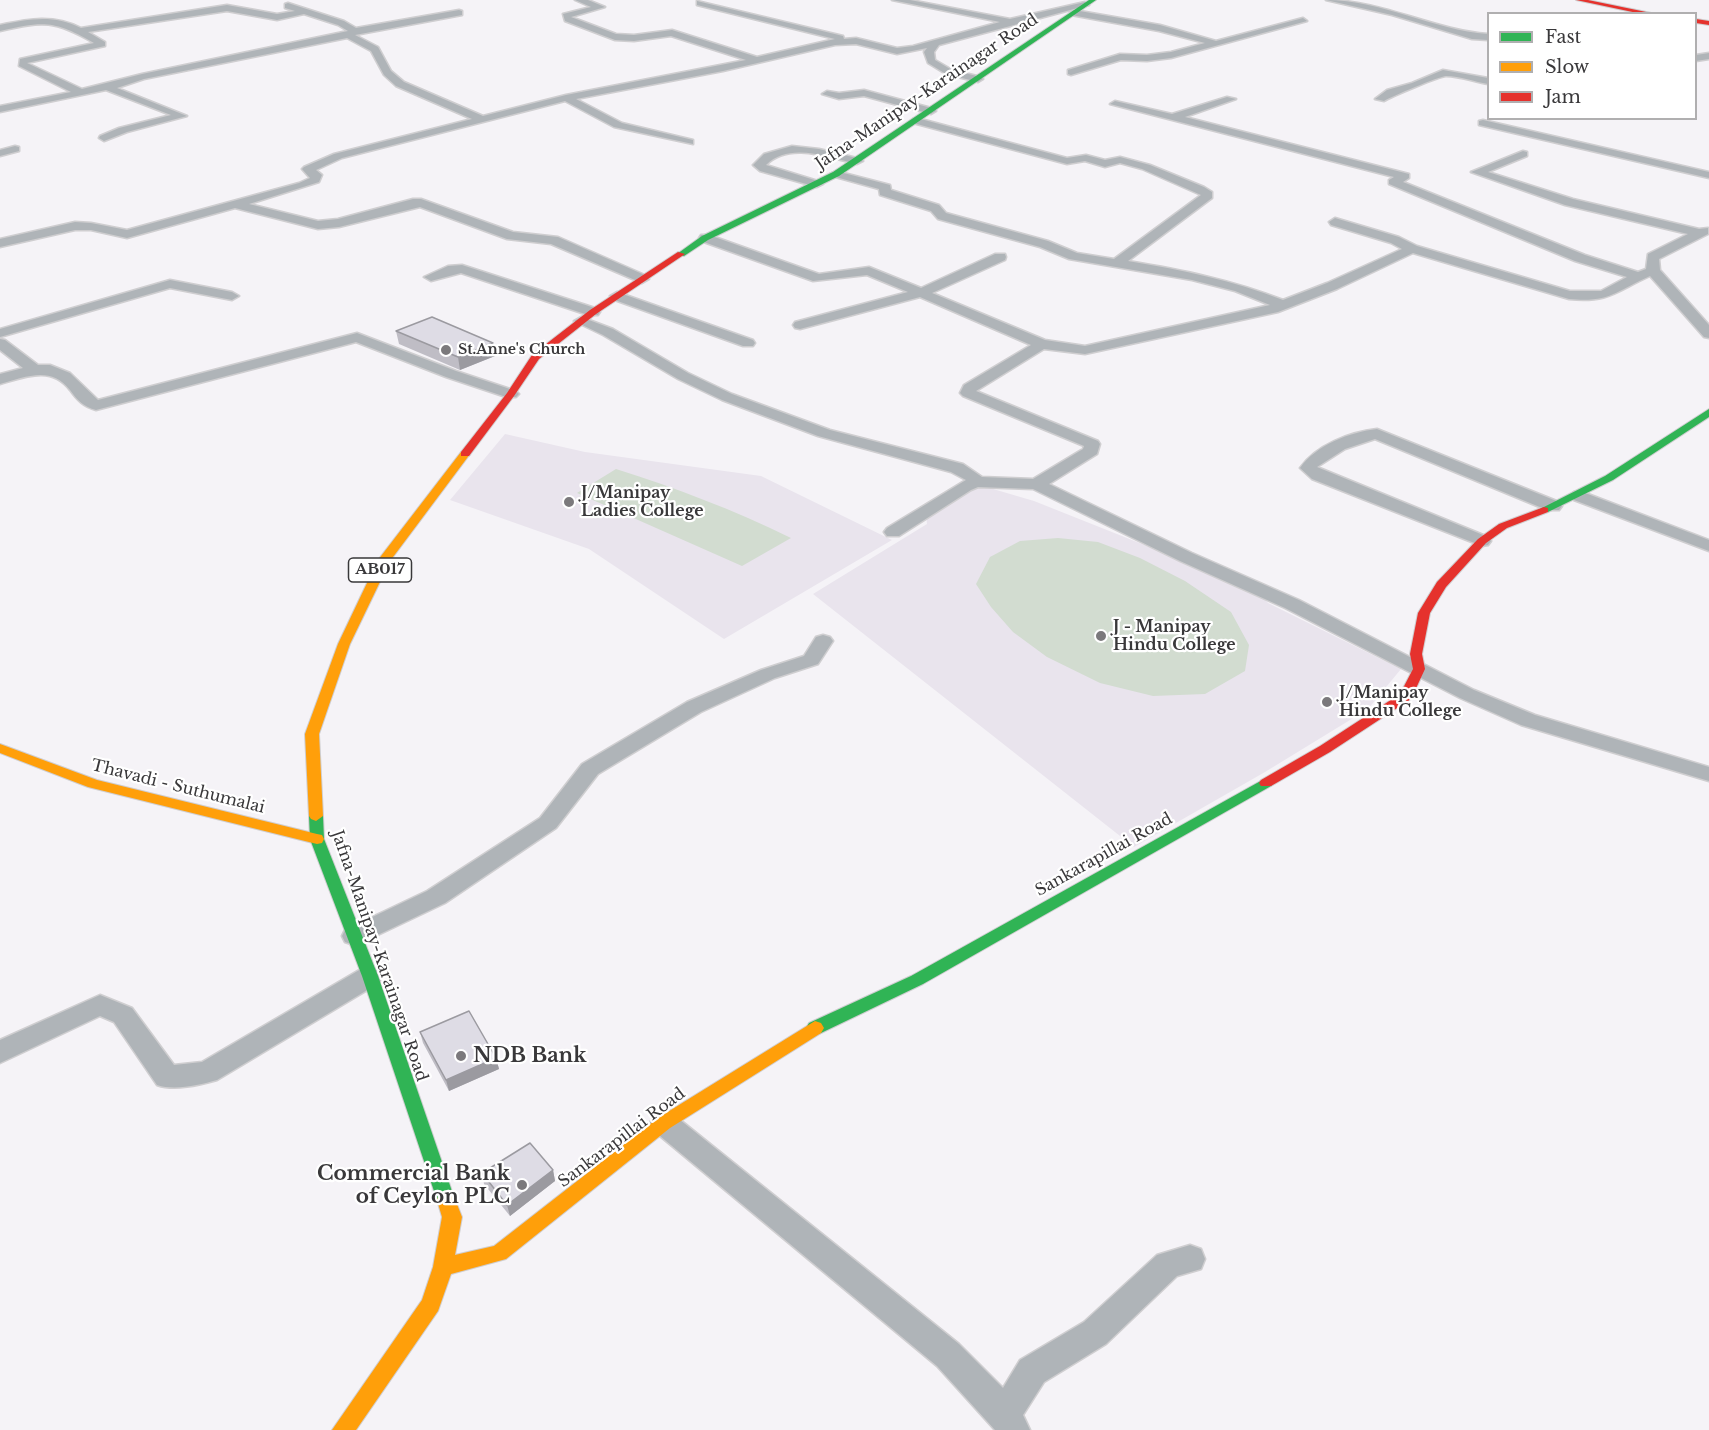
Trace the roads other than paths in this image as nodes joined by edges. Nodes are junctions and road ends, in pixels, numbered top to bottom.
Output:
1 (297, 0) edge
2 (579, 0) edge
3 (896, 0) edge
4 (1330, 0) edge
5 (1579, 0) edge
6 (607, 2) dead end
7 (700, 3) dead end
8 (597, 4) junction
9 (1084, 6) edge
10 (302, 12) junction
11 (1643, 12) edge
12 (459, 13) dead end
13 (1012, 21) junction
14 (1303, 21) dead end
15 (0, 28) edge
16 (80, 31) junction
17 (351, 33) junction
18 (1487, 37) edge
19 (849, 41) junction
20 (936, 42) junction
21 (1216, 44) junction
22 (757, 60) junction
23 (1071, 72) dead end
24 (978, 79) junction
25 (1487, 81) edge
26 (109, 88) junction
27 (82, 93) junction
28 (827, 94) dead end
29 (566, 98) junction
30 (1231, 99) dead end
31 (1380, 99) dead end
32 (1115, 104) dead end
33 (0, 109) edge
34 (931, 111) junction
35 (1174, 117) junction
36 (482, 119) junction
37 (917, 121) junction
38 (1485, 122) edge
39 (104, 138) dead end
40 (689, 142) dead end
41 (15, 149) dead end
42 (0, 153) edge
43 (1523, 154) dead end
44 (857, 161) junction
45 (836, 174) junction
46 (1709, 175) edge
47 (817, 184) junction
48 (237, 204) junction
49 (1335, 222) dead end
50 (1705, 231) edge
51 (705, 238) junction
52 (0, 243) edge
53 (1412, 249) junction
54 (1000, 257) dead end
55 (1115, 264) junction
56 (1653, 271) junction
57 (1636, 276) junction
58 (430, 277) dead end
59 (642, 279) junction
60 (921, 293) junction
61 (232, 296) dead end
62 (616, 296) junction
63 (1282, 305) junction
64 (587, 317) junction
65 (800, 326) dead end
66 (0, 333) edge
67 (1709, 334) edge
68 (0, 343) edge
69 (748, 343) dead end
70 (1042, 344) junction
71 (35, 370) junction
72 (0, 379) edge
73 (511, 394) junction
74 (1709, 412) edge
75 (976, 482) junction
76 (1036, 484) junction
77 (1580, 496) junction
78 (1552, 506) junction
79 (893, 532) dead end
80 (1482, 542) junction
81 (1709, 546) edge
82 (823, 641) dead end
83 (1419, 669) junction
84 (0, 748) edge
85 (1709, 774) edge
86 (317, 839) junction
87 (354, 936) junction
88 (370, 976) junction
89 (0, 1052) edge
90 (664, 1123) junction
91 (1190, 1259) dead end
92 (443, 1267) junction
93 (1009, 1422) edge
94 (344, 1430) edge

1 - 10 street
2 - 8 street
3 - 13 street
4 - 18 street
5 - 11 main road
6 - 8 street
7 - 19 street
8 - 22 street
9 - 13 street
9 - 21 street
9 - 24 main road, Jafna-Manipay-Karainagar Road / AB017
10 - 16 street
10 - 17 street
12 - 17 street
13 - 20 street
14 - 21 street
15 - 16 street
16 - 27 street
17 - 26 street
17 - 36 street
19 - 20 street
19 - 22 street
20 - 24 street
21 - 23 street
22 - 29 street
24 - 34 main road, Jafna-Manipay-Karainagar Road / AB017
25 - 31 street
26 - 27 street
26 - 39 street
27 - 33 street
28 - 34 street
29 - 36 street
29 - 40 street
30 - 35 street
32 - 35 street
34 - 37 main road, Jafna-Manipay-Karainagar Road / AB017
35 - 57 street
36 - 48 street
37 - 44 main road, Jafna-Manipay-Karainagar Road / AB017
37 - 55 street
38 - 46 street
41 - 42 street
43 - 50 street
44 - 45 main road, Jafna-Manipay-Karainagar Road / AB017
44 - 47 street
45 - 47 main road, Jafna-Manipay-Karainagar Road / AB017
45 - 55 street
47 - 51 main road, Jafna-Manipay-Karainagar Road / AB017
48 - 52 street
48 - 59 street
49 - 53 street
50 - 56 street
51 - 59 main road, Jafna-Manipay-Karainagar Road / AB017
51 - 60 street
53 - 57 street
53 - 63 street
54 - 60 street
55 - 63 street
56 - 57 street
56 - 67 street
58 - 64 street
59 - 62 main road, Jafna-Manipay-Karainagar Road / AB017
60 - 65 street
60 - 70 street
61 - 66 street
62 - 64 main road, Jafna-Manipay-Karainagar Road / AB017
62 - 69 street
63 - 70 street
64 - 73 main road, Jafna-Manipay-Karainagar Road / AB017
64 - 75 street
68 - 71 street
70 - 76 street
71 - 72 street
71 - 73 street
73 - 86 main road, Jafna-Manipay-Karainagar Road / AB017
74 - 77 main road, Sankarapillai Road
75 - 76 street
75 - 79 street
76 - 83 street
77 - 78 main road, Sankarapillai Road
77 - 81 street
78 - 80 main road, Sankarapillai Road
78 - 80 street
80 - 83 main road, Sankarapillai Road
82 - 87 street
83 - 85 street
83 - 90 main road, Sankarapillai Road
84 - 86 main road, Thavadi - Suthumalai
86 - 87 main road, Jafna-Manipay-Karainagar Road / AB017
87 - 88 main road, Jafna-Manipay-Karainagar Road / AB017
88 - 89 street
88 - 92 main road, Jafna-Manipay-Karainagar Road / AB017
90 - 92 main road, Sankarapillai Road
90 - 93 street
91 - 93 street
92 - 94 main road, Jafna-Manipay-Karainagar Road / AB017

